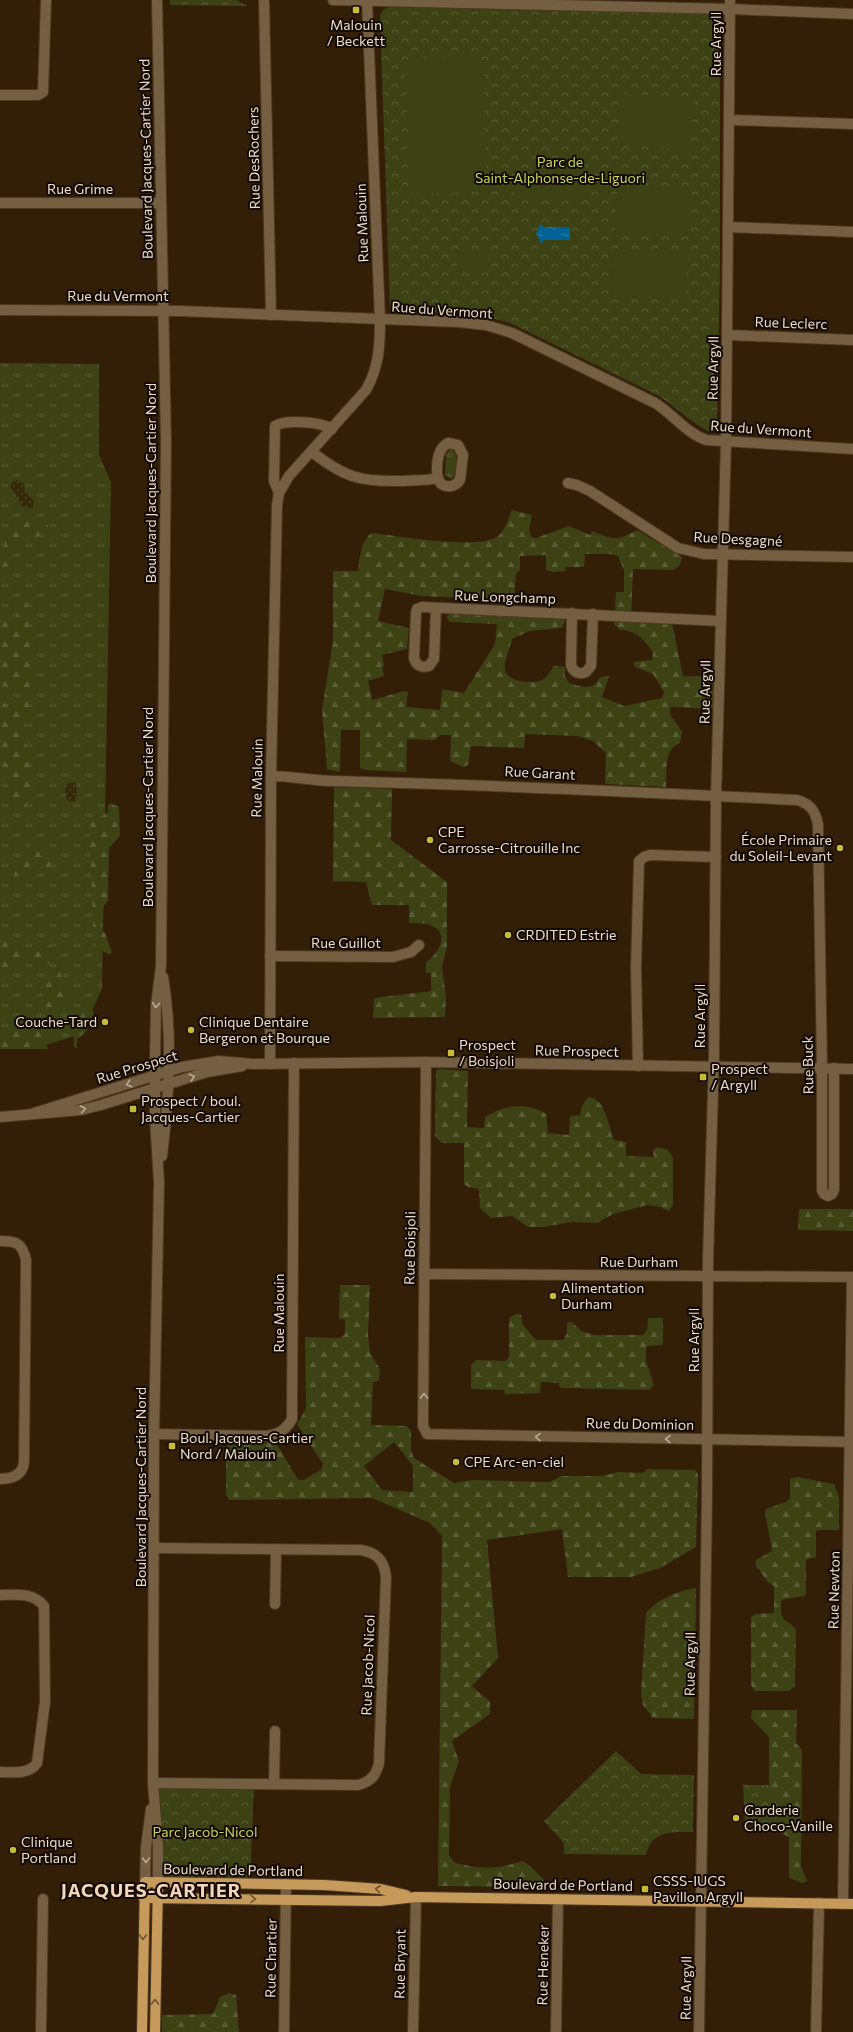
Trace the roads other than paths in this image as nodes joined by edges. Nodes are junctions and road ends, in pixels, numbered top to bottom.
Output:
1 (46, 0) edge
2 (157, 0) edge
3 (264, 0) edge
4 (333, 0) edge
5 (368, 0) edge
6 (730, 5) edge
7 (853, 14) edge
8 (0, 95) edge
9 (730, 120) junction
10 (853, 124) edge
11 (0, 203) edge
12 (160, 203) junction
13 (729, 227) junction
14 (853, 232) edge
15 (0, 310) edge
16 (163, 311) junction
17 (271, 315) junction
18 (380, 320) junction
19 (728, 335) junction
20 (853, 340) edge
21 (332, 429) junction
22 (726, 442) junction
23 (853, 449) edge
24 (312, 452) junction
25 (438, 478) dead end
26 (568, 483) dead end
27 (279, 493) junction
28 (724, 554) junction
29 (853, 557) edge
30 (436, 608) junction
31 (572, 613) junction
32 (593, 614) junction
33 (720, 621) junction
34 (271, 776) junction
35 (716, 796) junction
36 (808, 804) joint
37 (716, 857) junction
38 (419, 945) dead end
39 (270, 956) junction
40 (161, 966) junction
41 (426, 1062) junction
42 (294, 1063) junction
43 (253, 1064) junction
44 (270, 1064) junction
45 (638, 1066) junction
46 (714, 1067) junction
47 (822, 1068) junction
48 (834, 1068) junction
49 (853, 1069) edge
50 (168, 1072) junction
51 (155, 1076) junction
52 (168, 1085) junction
53 (155, 1089) junction
54 (31, 1114) junction
55 (0, 1117) edge
56 (159, 1182) junction
57 (0, 1241) edge
58 (424, 1274) junction
59 (708, 1276) junction
60 (852, 1277) edge
61 (154, 1434) junction
62 (427, 1434) joint
63 (707, 1439) junction
64 (851, 1442) edge
65 (0, 1479) edge
66 (154, 1548) junction
67 (276, 1550) junction
68 (0, 1595) edge
69 (275, 1604) dead end
70 (275, 1731) dead end
71 (0, 1772) edge
72 (274, 1784) junction
73 (153, 1788) junction
74 (145, 1882) junction
75 (158, 1882) junction
76 (286, 1884) junction
77 (416, 1897) junction
78 (144, 1898) junction
79 (158, 1898) junction
80 (43, 1899) dead end
81 (558, 1899) junction
82 (286, 1900) junction
83 (702, 1902) junction
84 (819, 1903) junction
85 (848, 1904) edge
86 (41, 2032) edge
87 (142, 2032) edge
88 (155, 2032) edge
89 (284, 2032) edge
90 (413, 2032) edge
91 (556, 2032) edge
92 (699, 2032) edge
93 (816, 2032) edge

1 - 8 street
2 - 12 street, Boulevard Jacques-Cartier Nord
3 - 17 street, Rue DesRochers
4 - 5 street
5 - 6 street
5 - 18 street, Rue Malouin
6 - 7 street
6 - 9 street, Rue Argyll
9 - 10 street
9 - 13 street, Rue Argyll
11 - 12 street, Rue Grime
12 - 16 street, Boulevard Jacques-Cartier Nord
13 - 14 street
13 - 19 street, Rue Argyll
15 - 16 street, Rue du Vermont
16 - 17 street, Rue du Vermont
16 - 40 street, Boulevard Jacques-Cartier Nord
17 - 18 street, Rue du Vermont
18 - 21 street, Rue Malouin
18 - 22 street, Rue du Vermont
19 - 20 street, Rue Leclerc
19 - 22 street, Rue Argyll
21 - 24 street, Rue Malouin
21 - 27 street, Rue Malouin
22 - 23 street, Rue du Vermont
22 - 28 street, Rue Argyll
24 - 25 street
24 - 27 street, Rue Malouin
26 - 28 street, Rue Desgagné
27 - 34 street, Rue Malouin
28 - 29 street, Rue Desgagné
28 - 33 street, Rue Argyll
30 - 30 street, Rue Longchamp
30 - 31 street, Rue Longchamp
31 - 32 street, Rue Longchamp
31 - 32 street, Rue Longchamp
32 - 33 street, Rue Longchamp
33 - 35 street, Rue Argyll
34 - 35 street, Rue Garant
34 - 39 street, Rue Malouin
35 - 36 street, Rue Garant
35 - 37 street, Rue Argyll
36 - 47 street, Rue Buck
37 - 45 street
37 - 46 street, Rue Argyll
38 - 39 street, Rue Guillot
39 - 44 street, Rue Malouin
40 - 50 street, Boulevard Jacques-Cartier Nord
40 -> 51 street, Boulevard Jacques-Cartier Nord
41 - 42 street, Rue Prospect
41 - 45 street, Rue Prospect
41 - 58 street, Rue Boisjoli
42 - 44 street, Rue Prospect
42 - 61 street, Rue Malouin
43 - 44 street, Rue Prospect
43 - 50 street, Rue Prospect
52 -> 43 street, Rue Prospect
45 - 46 street, Rue Prospect
46 - 47 street, Rue Prospect
46 - 59 street, Rue Argyll
47 - 48 street, Rue Prospect
47 - 48 street, Rue Buck
48 - 49 street, Rue Prospect
50 - 51 street, Rue Prospect
50 - 52 street, Boulevard Jacques-Cartier Nord
51 - 53 street, Boulevard Jacques-Cartier Nord
51 -> 54 street, Rue Prospect
52 - 53 street, Rue Prospect
52 - 56 street, Boulevard Jacques-Cartier Nord
54 -> 53 street, Rue Prospect
53 - 56 street, Boulevard Jacques-Cartier Nord
54 - 55 street, Rue Prospect
56 - 61 street, Boulevard Jacques-Cartier Nord
57 - 65 street
58 - 59 street, Rue Durham
62 -> 58 street, Rue Boisjoli
59 - 60 street, Rue Durham
59 - 63 street, Rue Argyll
60 - 64 street, Rue Newton
61 - 66 street, Boulevard Jacques-Cartier Nord
63 -> 62 street, Rue du Dominion
63 - 64 street, Rue du Dominion
63 - 83 street, Rue Argyll
64 - 85 street, Rue Newton
66 - 67 street, Rue Jacob-Nicol
66 - 73 street, Boulevard Jacques-Cartier Nord
67 - 69 street
67 - 72 street, Rue Jacob-Nicol
68 - 71 street
70 - 72 street
72 - 73 street, Rue Jacob-Nicol
73 -> 74 street, Boulevard Jacques-Cartier Nord
73 - 75 street, Boulevard Jacques-Cartier Nord
74 - 75 main road, Boulevard de Portland
74 - 78 main road, Boulevard Jacques-Cartier Nord
75 - 76 main road, Boulevard de Portland
75 - 79 main road, Boulevard Jacques-Cartier Nord
77 -> 76 main road, Boulevard de Portland
76 - 82 street, Rue Chartier
77 - 81 main road, Boulevard de Portland
77 - 82 main road, Boulevard de Portland
77 - 90 street, Rue Bryant
78 - 79 main road, Boulevard de Portland
78 -> 87 main road, Boulevard Jacques-Cartier Nord
79 -> 82 main road, Boulevard de Portland
88 -> 79 main road, Boulevard Jacques-Cartier Nord
80 - 86 street
81 - 83 main road, Boulevard de Portland
81 - 91 street, Rue Heneker
82 - 89 street, Rue Chartier
83 - 84 main road, Boulevard de Portland
83 - 92 street, Rue Argyll
84 - 85 main road, Boulevard de Portland
84 - 93 street

